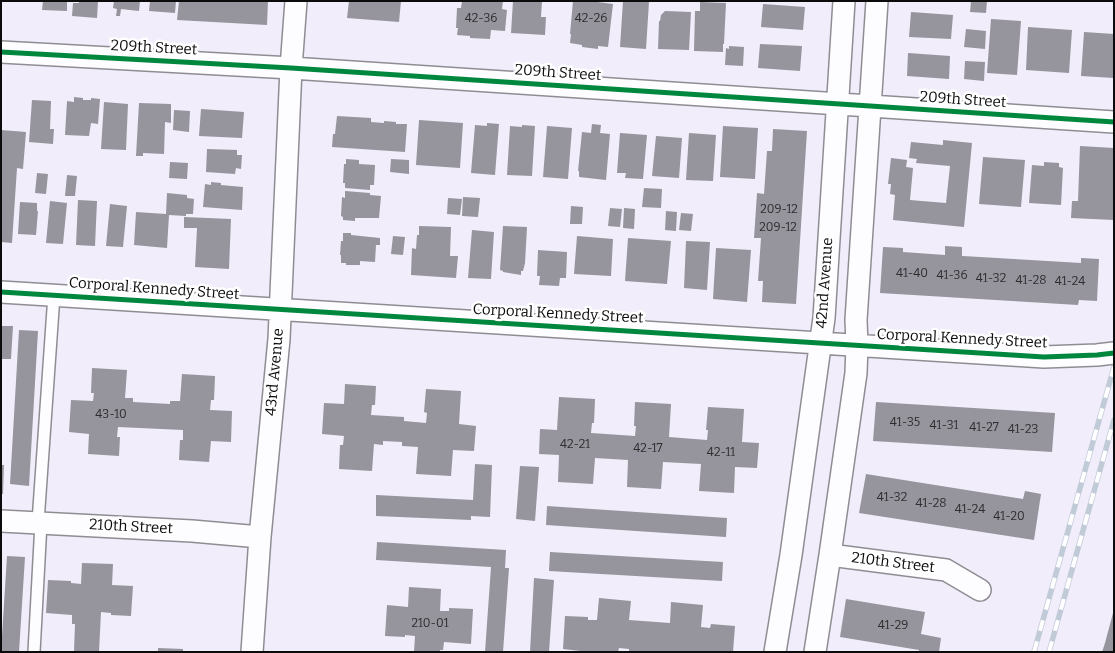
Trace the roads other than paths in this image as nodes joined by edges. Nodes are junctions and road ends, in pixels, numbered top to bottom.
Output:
1 (296, 1) edge
2 (844, 1) edge
3 (877, 1) edge
4 (1, 52) edge
5 (291, 68) junction
6 (838, 104) junction
7 (870, 106) junction
8 (1114, 122) edge
9 (1, 292) edge
10 (54, 295) junction
11 (280, 310) junction
12 (821, 343) junction
13 (857, 345) junction
14 (1106, 354) edge
15 (1, 520) edge
16 (40, 522) junction
17 (260, 537) junction
18 (830, 555) junction
19 (980, 590) dead end
20 (34, 652) edge
21 (252, 652) edge
22 (775, 652) edge
23 (815, 652) edge

1 - 5 street, 43rd Avenue
2 - 6 street, 42nd Avenue
3 - 7 street
4 - 5 street, 209th Street
5 - 6 street, 209th Street
5 - 11 street, 43rd Avenue
6 - 7 street, 209th Street
6 - 12 street, 42nd Avenue
7 - 8 street, 209th Street
7 - 13 street
9 - 10 street, Corporal Kennedy Street
10 - 11 street, Corporal Kennedy Street
10 - 16 lane
11 - 12 street, Corporal Kennedy Street
11 - 17 street, 43rd Avenue
12 - 13 street, Corporal Kennedy Street
12 - 22 street, 42nd Avenue
13 - 14 street, Corporal Kennedy Street
13 - 18 street
15 - 16 street, 210th Street
16 - 17 street, 210th Street
16 - 20 lane
17 - 21 street, 43rd Avenue
18 - 19 street, 210th Street
18 - 23 street

